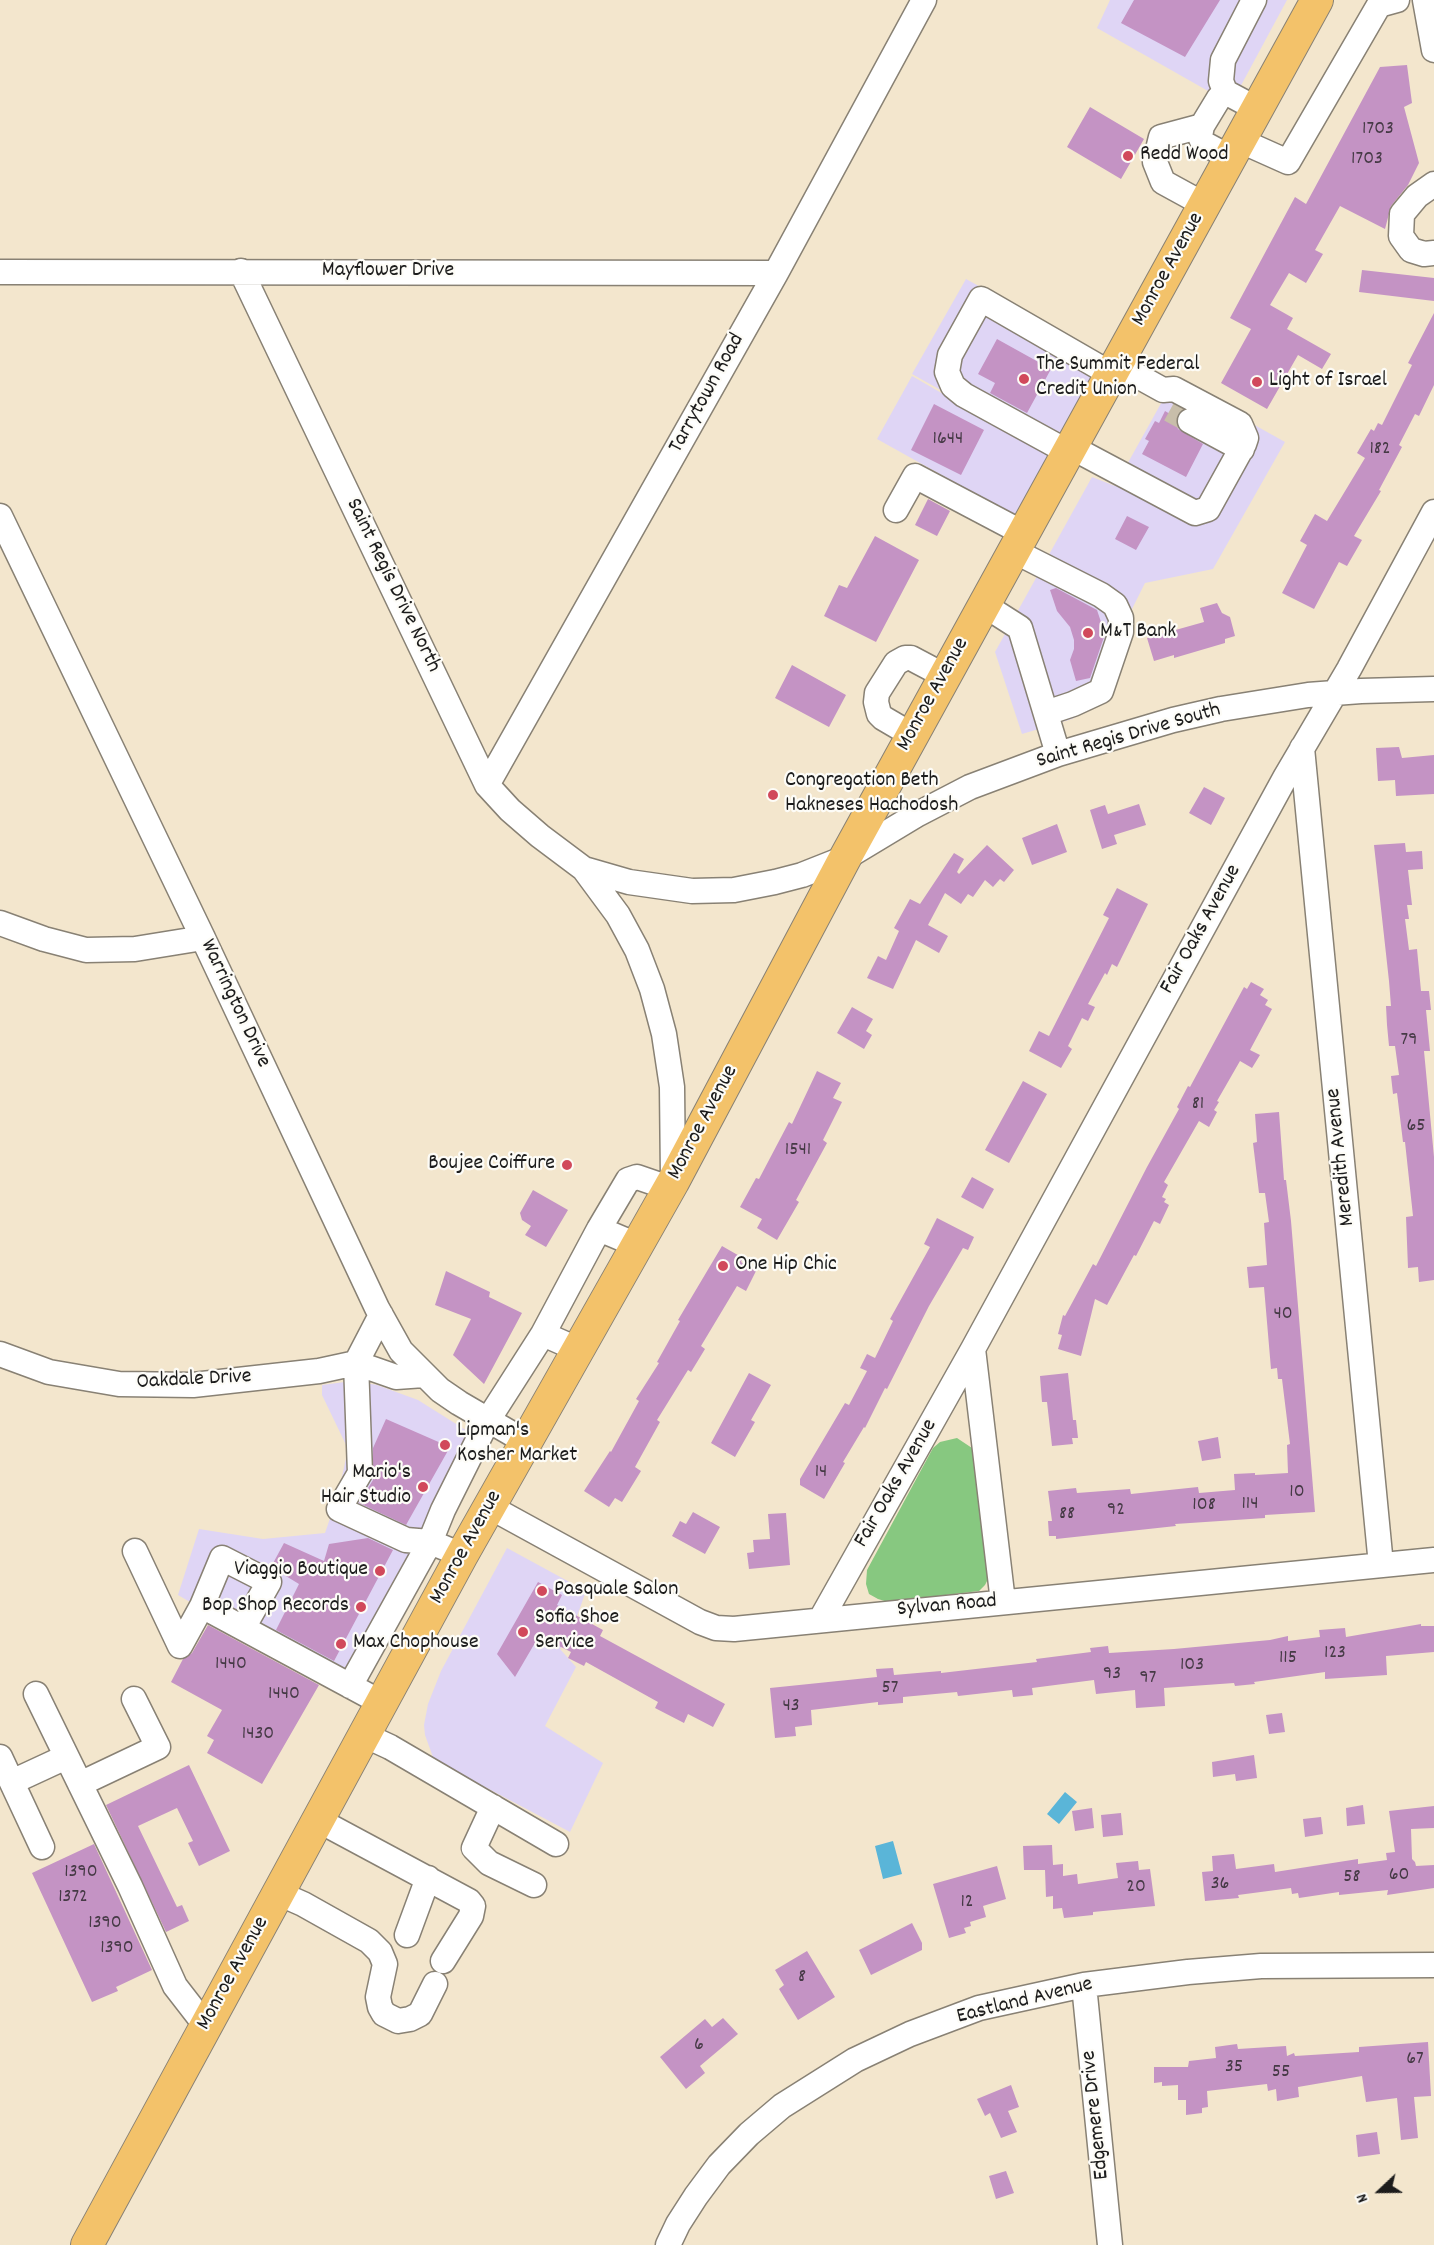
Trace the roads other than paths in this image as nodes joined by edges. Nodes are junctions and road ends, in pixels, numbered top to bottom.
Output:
1 (924, 0) edge
2 (1254, 0) edge
3 (1317, 0) edge
4 (1397, 0) edge
5 (1425, 0) edge
6 (1434, 50) edge
7 (1226, 94) junction
8 (1257, 110) junction
9 (1202, 126) junction
10 (1236, 150) junction
11 (1434, 184) edge
12 (1205, 205) junction
13 (1434, 253) edge
14 (241, 271) junction
15 (0, 272) edge
16 (776, 273) junction
17 (1114, 369) junction
18 (1179, 407) junction
19 (1244, 443) junction
20 (1070, 449) junction
21 (896, 510) dead end
22 (1434, 512) edge
23 (0, 516) edge
24 (1019, 542) junction
25 (984, 605) junction
26 (945, 676) junction
27 (1434, 689) edge
28 (1335, 693) junction
29 (1046, 713) junction
30 (912, 735) junction
31 (1302, 748) junction
32 (1058, 754) junction
33 (487, 785) junction
34 (844, 858) junction
35 (584, 869) junction
36 (0, 923) edge
37 (203, 938) junction
38 (671, 1185) junction
39 (599, 1229) junction
40 (637, 1245) junction
41 (381, 1315) junction
42 (543, 1334) junction
43 (577, 1349) junction
44 (973, 1350) junction
45 (0, 1354) edge
46 (356, 1363) junction
47 (424, 1375) junction
48 (488, 1420) junction
49 (526, 1442) junction
50 (490, 1507) junction
51 (430, 1542) junction
52 (135, 1551) dead end
53 (462, 1555) junction
54 (1434, 1560) edge
55 (1381, 1566) junction
56 (1003, 1602) junction
57 (202, 1606) junction
58 (821, 1619) junction
59 (243, 1628) junction
60 (350, 1686) junction
61 (36, 1694) dead end
62 (134, 1699) dead end
63 (382, 1703) junction
64 (364, 1735) junction
65 (0, 1757) edge
66 (66, 1757) junction
67 (12, 1782) junction
68 (80, 1784) junction
69 (493, 1807) junction
70 (318, 1820) junction
71 (556, 1844) dead end
72 (42, 1847) dead end
73 (428, 1878) junction
74 (534, 1885) dead end
75 (278, 1893) junction
76 (407, 1935) dead end
77 (443, 1961) dead end
78 (1434, 1965) edge
79 (435, 1984) dead end
80 (1084, 1985) junction
81 (206, 2026) junction
82 (87, 2245) edge
83 (668, 2245) edge
84 (1110, 2245) edge

1 - 16 street, Tarrytown Road
2 - 7 street
3 - 8 main road, Monroe Avenue
4 - 10 street
5 - 6 street
7 - 8 street
7 - 9 street
8 - 10 main road, Monroe Avenue
9 - 10 street
9 - 12 street
10 - 12 main road, Monroe Avenue
11 - 13 street
12 - 17 main road, Monroe Avenue
14 - 15 street, Mayflower Drive
14 - 16 street, Mayflower Drive
14 - 33 street, Saint Regis Drive North
16 - 33 street, Tarrytown Road
17 - 18 street
17 - 20 main road, Monroe Avenue
17 - 20 street
18 - 19 street
18 - 19 street
19 - 20 street
20 - 24 main road, Monroe Avenue
21 - 24 street
22 - 28 street, Fair Oaks Avenue
23 - 37 street, Warrington Drive
24 - 25 main road, Monroe Avenue
24 - 29 street
25 - 26 main road, Monroe Avenue
25 - 29 street
26 - 30 main road, Monroe Avenue
26 - 30 street
27 - 28 street, Saint Regis Drive South
28 - 31 street, Fair Oaks Avenue
28 - 32 street, Saint Regis Drive South
29 - 32 street
30 - 34 main road, Monroe Avenue
31 - 44 street, Fair Oaks Avenue
31 - 55 street, Meredith Avenue
32 - 34 street, Saint Regis Drive South
33 - 35 street, Saint Regis Drive North
34 - 35 street, Saint Regis Drive North
34 - 38 main road, Monroe Avenue
35 - 38 street, Saint Regis Drive North
36 - 37 street
37 - 41 street, Warrington Drive
38 - 39 street
38 - 40 main road, Monroe Avenue
39 - 40 street
39 - 42 street
40 - 43 main road, Monroe Avenue
41 - 46 street
41 - 47 street, Warrington Drive
42 - 43 street
42 - 48 street
43 - 49 main road, Monroe Avenue
44 - 56 street
44 - 58 street, Fair Oaks Avenue
45 - 46 street, Oakdale Drive
46 - 47 street
46 - 51 street
47 - 48 street, Warrington Drive
48 - 49 street, Warrington Drive
48 - 51 street
49 - 50 main road, Monroe Avenue
50 - 53 main road, Monroe Avenue
50 - 58 street, Sylvan Road
51 - 53 street
51 - 60 street
52 - 57 street
53 - 63 main road, Monroe Avenue
54 - 55 street, Sylvan Road
55 - 56 street, Sylvan Road
56 - 58 street, Sylvan Road
57 - 59 street
57 - 59 street
59 - 60 street
60 - 63 street
61 - 66 street
62 - 68 street
63 - 64 main road, Monroe Avenue
64 - 69 street
64 - 70 main road, Monroe Avenue
65 - 67 street
66 - 67 street
66 - 68 street
67 - 72 street
68 - 81 street
69 - 71 street
69 - 74 street
70 - 73 street
70 - 75 main road, Monroe Avenue
73 - 76 street
73 - 77 street
75 - 79 street
75 - 81 main road, Monroe Avenue
78 - 80 street, Eastland Avenue
80 - 83 street, Eastland Avenue
80 - 84 street, Edgemere Drive
81 - 82 main road, Monroe Avenue

